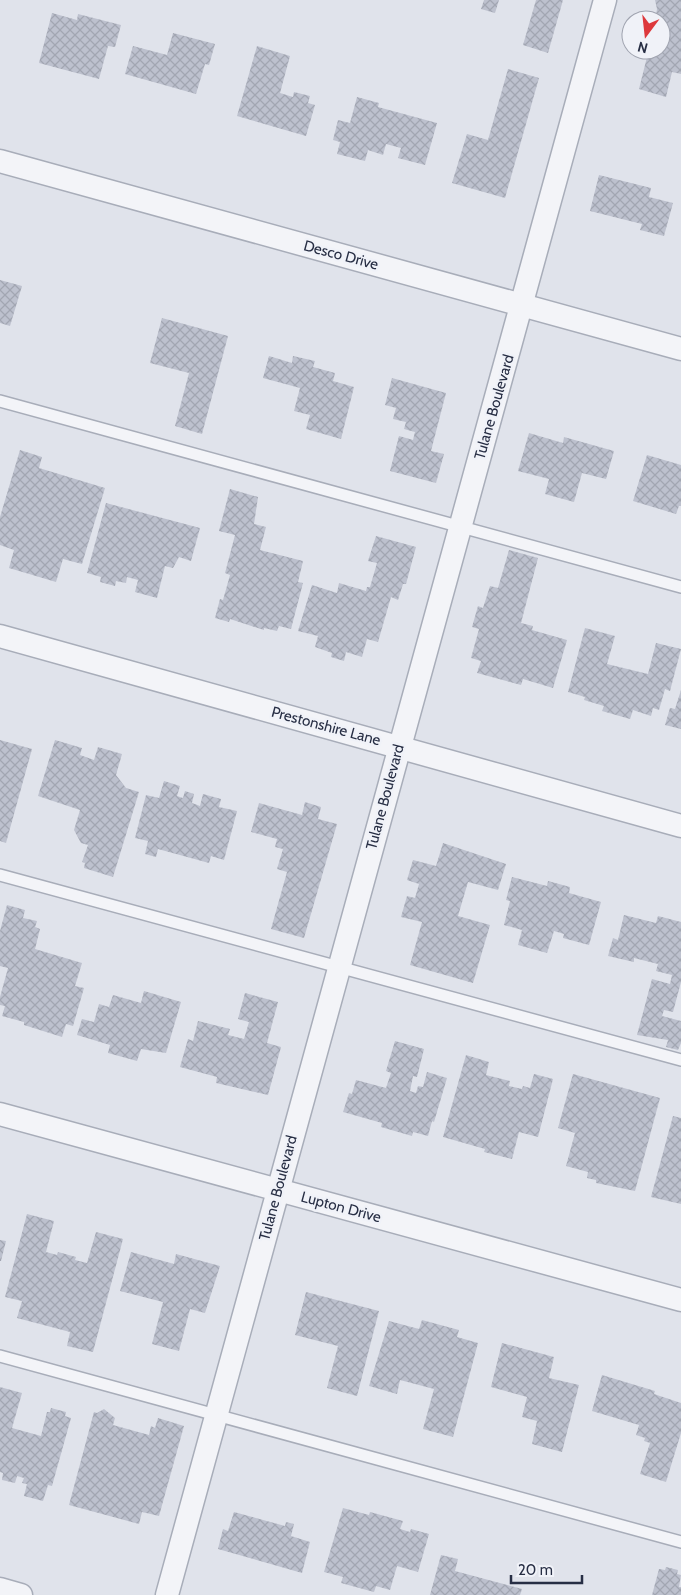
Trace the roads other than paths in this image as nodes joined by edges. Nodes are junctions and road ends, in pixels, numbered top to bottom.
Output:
1 (605, 0) edge
2 (0, 161) edge
3 (522, 305) junction
4 (681, 349) edge
5 (0, 401) edge
6 (460, 527) junction
7 (681, 587) edge
8 (0, 636) edge
9 (400, 746) junction
10 (681, 826) edge
11 (0, 875) edge
12 (339, 967) junction
13 (681, 1060) edge
14 (0, 1114) edge
15 (277, 1189) junction
16 (681, 1300) edge
17 (0, 1356) edge
18 (216, 1416) junction
19 (681, 1542) edge
20 (0, 1589) edge
21 (21, 1595) edge
22 (167, 1595) edge

1 - 3 street, Tulane Boulevard
2 - 3 street, Desco Drive
3 - 4 street, Desco Drive
3 - 6 street, Tulane Boulevard
5 - 6 lane
6 - 7 lane
6 - 9 street, Tulane Boulevard
8 - 9 street, Prestonshire Lane
9 - 10 street, Prestonshire Lane
9 - 12 street, Tulane Boulevard
11 - 12 lane
12 - 13 lane
12 - 15 street, Tulane Boulevard
14 - 15 street, Lupton Drive
15 - 16 street, Lupton Drive
15 - 18 street, Tulane Boulevard
17 - 18 lane
18 - 19 lane
18 - 22 street, Tulane Boulevard
20 - 21 street

